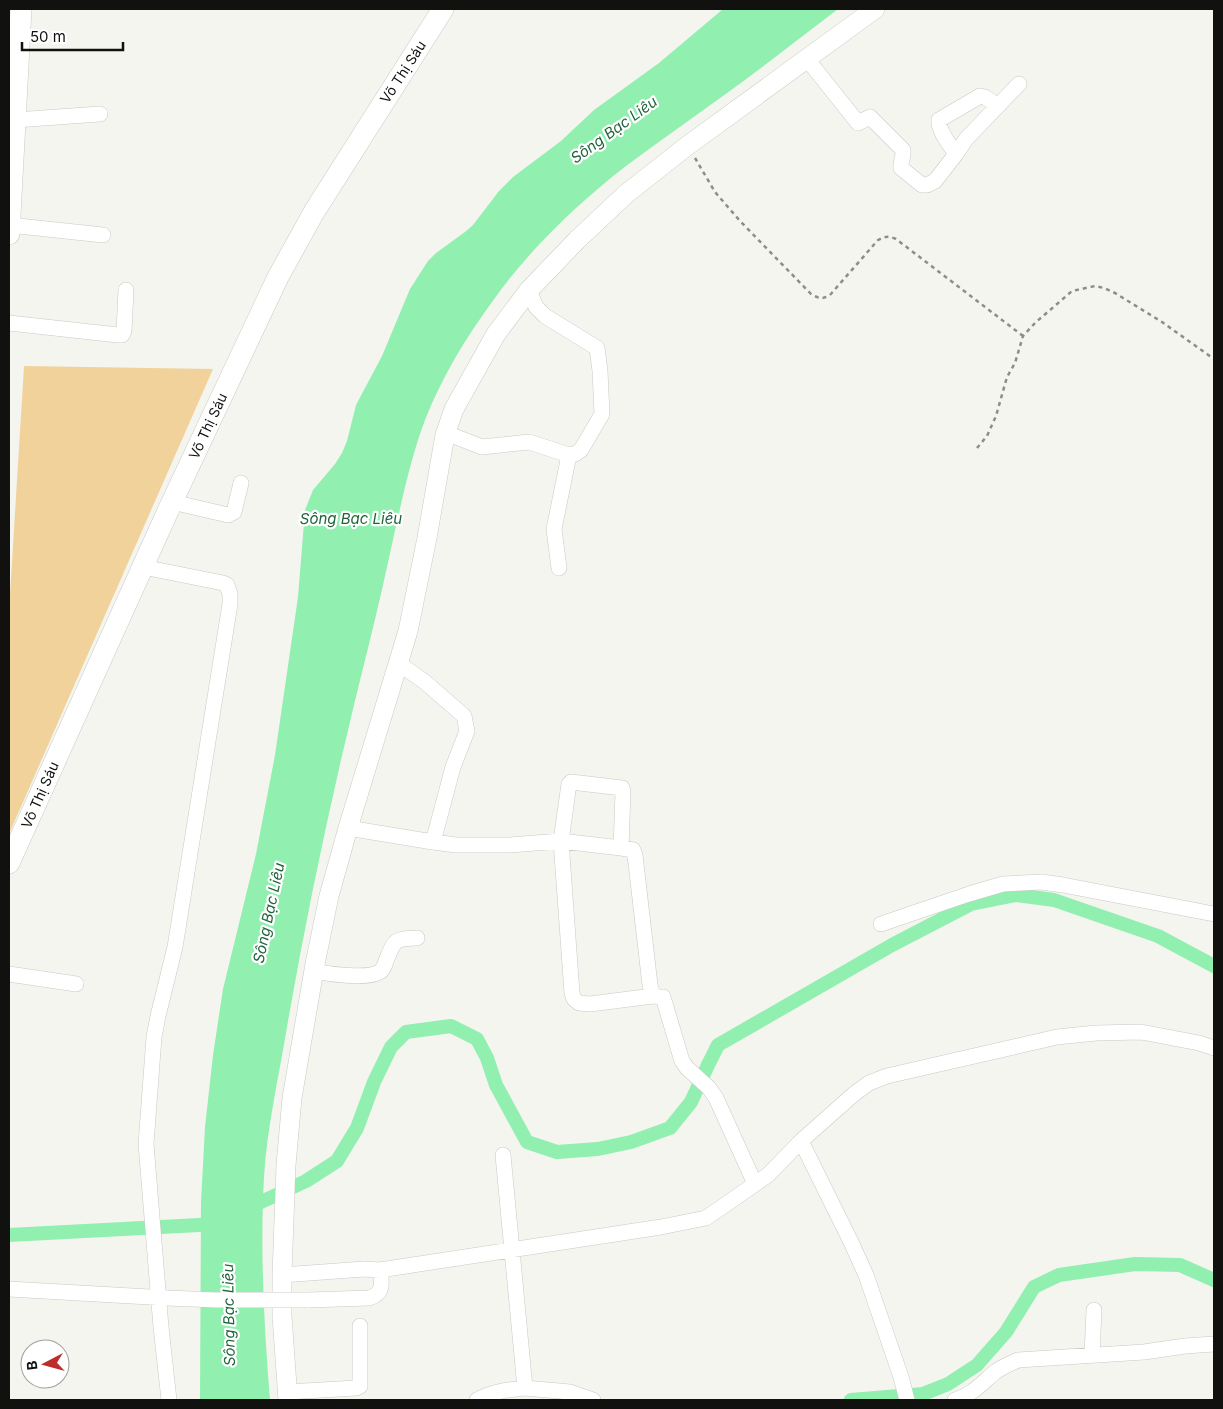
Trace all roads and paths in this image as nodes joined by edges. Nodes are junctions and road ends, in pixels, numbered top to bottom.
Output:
1 (21, 9) edge
2 (443, 9) edge
3 (875, 9) edge
4 (807, 59) junction
5 (1019, 84) dead end
6 (998, 106) junction
7 (100, 114) dead end
8 (15, 120) junction
9 (687, 146) junction
10 (956, 154) junction
11 (9, 225) edge
12 (9, 234) edge
13 (103, 235) dead end
14 (126, 290) dead end
15 (528, 290) junction
16 (9, 323) edge
17 (1022, 336) junction
18 (1214, 360) edge
19 (446, 433) junction
20 (978, 448) dead end
21 (569, 455) junction
22 (241, 483) dead end
23 (172, 502) junction
24 (142, 567) junction
25 (559, 568) dead end
26 (398, 663) junction
27 (348, 828) junction
28 (561, 841) junction
29 (433, 842) junction
30 (620, 848) junction
31 (9, 863) edge
32 (1214, 914) edge
33 (881, 924) dead end
34 (417, 938) dead end
35 (314, 972) junction
36 (9, 974) edge
37 (76, 984) dead end
38 (653, 996) junction
39 (1214, 1048) edge
40 (801, 1142) junction
41 (503, 1154) dead end
42 (756, 1184) junction
43 (512, 1250) junction
44 (380, 1270) junction
45 (282, 1275) junction
46 (9, 1289) edge
47 (163, 1298) junction
48 (1094, 1310) dead end
49 (360, 1326) dead end
50 (1214, 1344) edge
51 (1092, 1355) junction
52 (525, 1388) junction
53 (905, 1394) edge
54 (288, 1396) edge
55 (168, 1400) edge
56 (477, 1400) edge
57 (593, 1400) edge
58 (955, 1400) edge

1 - 8 main road
2 - 23 main road, Võ Thị Sáu
3 - 4 street
4 - 9 street
4 - 10 street
5 - 6 street
6 - 10 street
6 - 10 street
7 - 8 street
8 - 11 main road
9 - 15 street
9 - 17 path
11 - 12 main road
11 - 13 street
14 - 16 street
15 - 19 street
15 - 21 street
17 - 18 path
17 - 20 path
19 - 21 street
19 - 26 street
21 - 25 street
22 - 23 street
23 - 24 main road, Võ Thị Sáu
24 - 31 main road, Võ Thị Sáu
24 - 47 street
26 - 27 street
26 - 29 street
27 - 29 street
27 - 35 street
28 - 29 street
28 - 30 street
28 - 30 street
28 - 38 street
30 - 38 street
32 - 33 street
34 - 35 street
35 - 45 street
36 - 37 street
38 - 42 street
39 - 40 street
40 - 42 street
40 - 53 street
41 - 43 street
42 - 43 street
43 - 44 street
43 - 52 street
44 - 45 street
44 - 47 street, bridge
45 - 54 street
46 - 47 street
47 - 55 street
48 - 51 street
49 - 54 street
50 - 51 street
51 - 58 street
52 - 56 street
52 - 57 street

